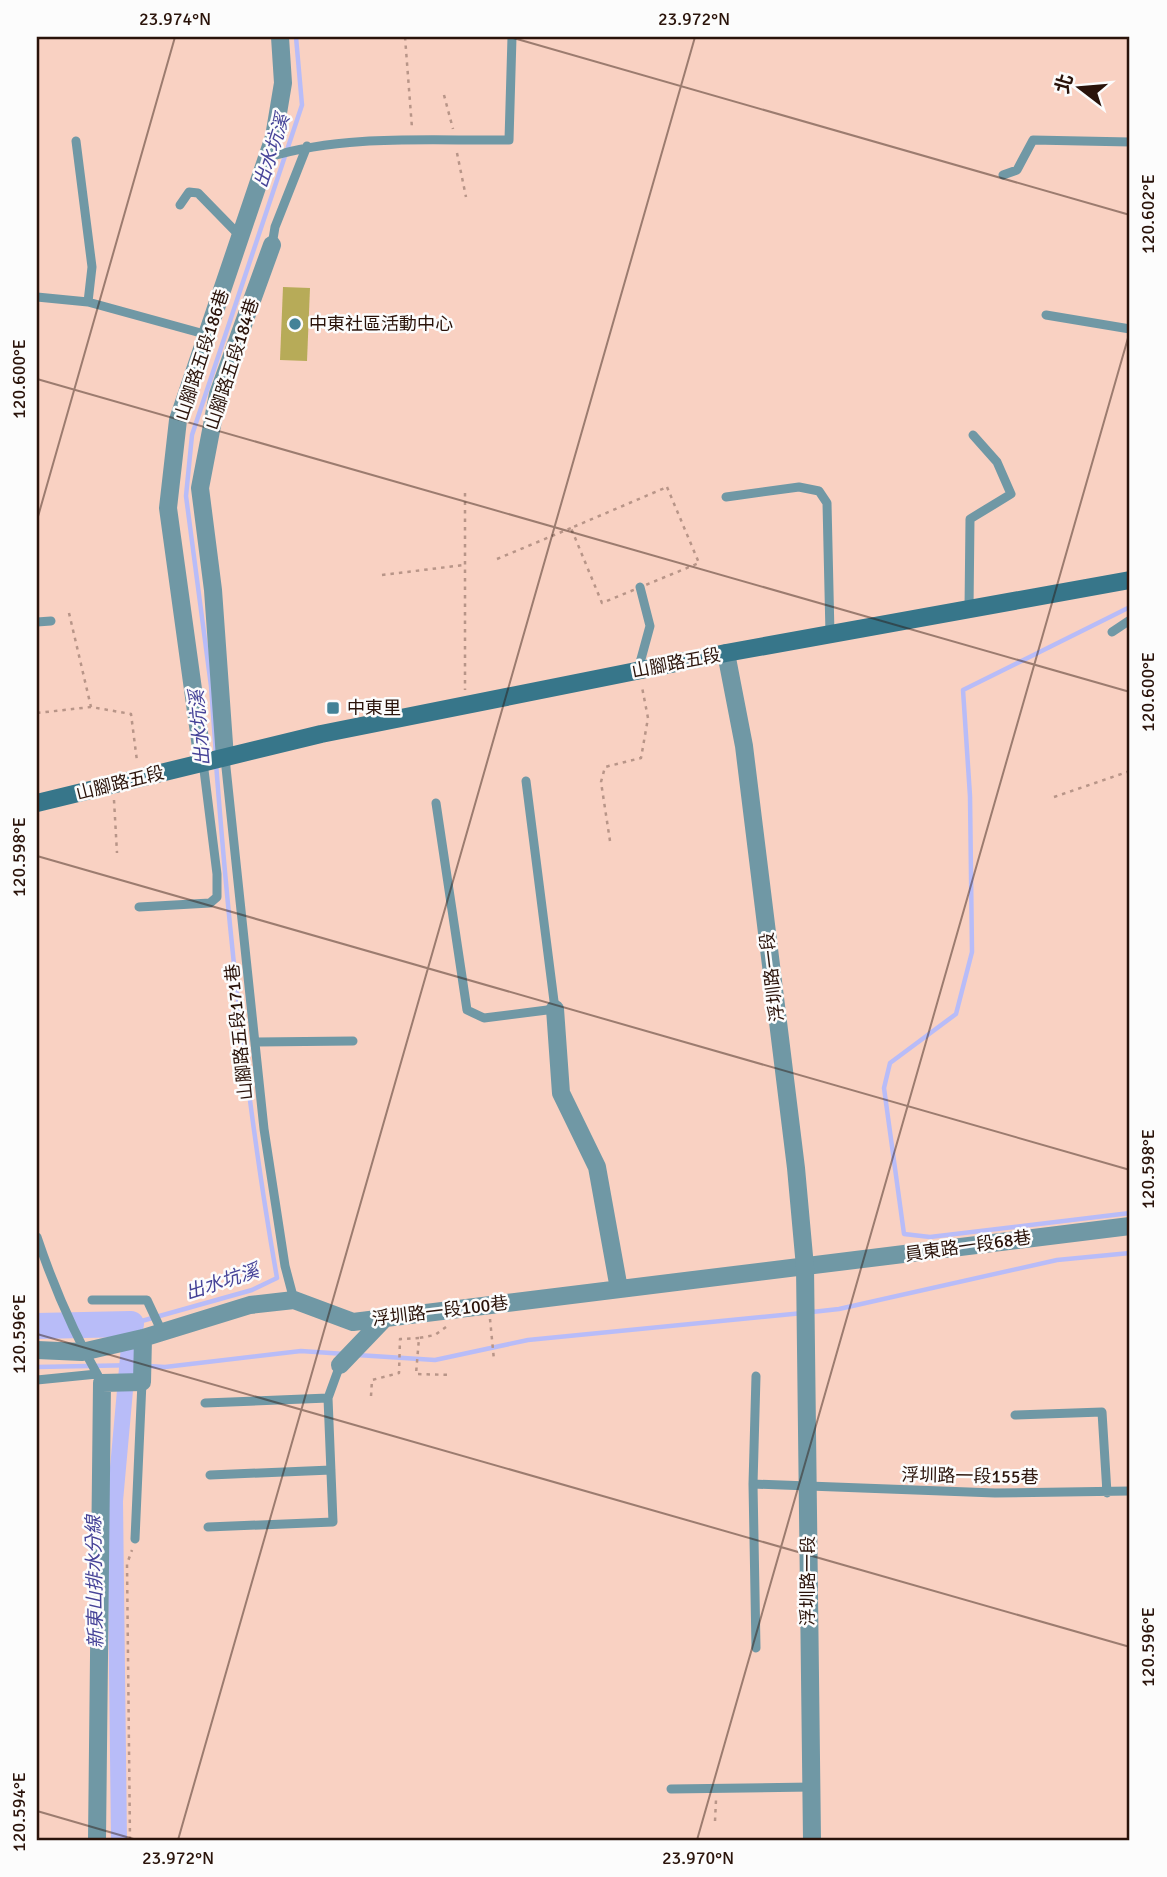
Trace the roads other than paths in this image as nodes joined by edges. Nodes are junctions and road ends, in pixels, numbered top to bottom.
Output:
1 (280, 37) edge
2 (513, 37) edge
3 (76, 141) dead end
4 (1130, 142) edge
5 (307, 146) junction
6 (267, 158) junction
7 (1003, 175) dead end
8 (180, 205) dead end
9 (241, 237) junction
10 (272, 245) joint
11 (37, 297) edge
12 (88, 302) junction
13 (1046, 315) dead end
14 (1130, 329) edge
15 (208, 335) junction
16 (973, 435) dead end
17 (726, 497) dead end
18 (1130, 580) edge
19 (640, 587) road end
20 (970, 609) junction
21 (1130, 620) edge
22 (51, 621) dead end
23 (37, 622) edge
24 (1112, 632) dead end
25 (831, 634) junction
26 (726, 653) junction
27 (638, 670) junction
28 (225, 758) junction
29 (203, 762) junction
30 (526, 781) dead end
31 (37, 803) edge
32 (436, 803) dead end
33 (139, 907) dead end
34 (555, 1009) junction
35 (353, 1041) dead end
36 (257, 1042) junction
37 (1130, 1226) edge
38 (37, 1237) edge
39 (805, 1268) junction
40 (619, 1289) junction
41 (92, 1300) dead end
42 (294, 1300) junction
43 (385, 1318) junction
44 (162, 1332) junction
45 (143, 1338) junction
46 (37, 1350) edge
47 (82, 1352) junction
48 (340, 1365) joint
49 (756, 1376) dead end
50 (99, 1379) junction
51 (37, 1380) edge
52 (142, 1382) junction
53 (328, 1398) junction
54 (205, 1403) dead end
55 (1015, 1415) dead end
56 (331, 1471) junction
57 (210, 1475) dead end
58 (753, 1484) junction
59 (808, 1486) junction
60 (1130, 1491) edge
61 (1107, 1493) junction
62 (208, 1527) dead end
63 (135, 1539) road end
64 (756, 1648) dead end
65 (811, 1787) junction
66 (671, 1789) dead end
67 (97, 1840) edge
68 (812, 1840) edge

1 - 6 street, 山腳路五段186巷
2 - 5 lane
3 - 12 lane
4 - 7 lane
5 - 6 lane
5 - 10 lane, 山腳路五段184巷
6 - 9 street, 山腳路五段186巷
8 - 9 lane
9 - 15 street, 山腳路五段186巷
10 - 28 street, 山腳路五段184巷
11 - 12 lane
12 - 15 lane
13 - 14 lane
15 - 29 street, 山腳路五段186巷
16 - 20 lane
17 - 25 lane
18 - 20 main road, 山腳路五段
19 - 27 lane
20 - 25 main road, 山腳路五段
21 - 24 lane
22 - 23 lane
25 - 26 main road, 山腳路五段
26 - 27 main road, 山腳路五段
26 - 39 street, 浮圳路一段
27 - 28 main road, 山腳路五段
28 - 29 main road, 山腳路五段
28 - 36 lane, 山腳路五段171巷
29 - 31 main road, 山腳路五段
29 - 33 lane
30 - 34 lane
32 - 34 lane
34 - 40 street
35 - 36 lane
36 - 42 lane, 山腳路五段171巷
37 - 39 street, 員東路一段68巷
38 - 47 lane
39 - 40 street, 浮圳路一段100巷
39 - 59 street, 浮圳路一段
40 - 43 street, 浮圳路一段100巷
41 - 44 lane
42 - 43 street, 浮圳路一段100巷
42 - 44 street, 浮圳路一段100巷
43 - 48 street
44 - 45 street, 浮圳路一段100巷
45 - 47 street, 浮圳路一段100巷
45 - 52 street
46 - 47 street, 浮圳路一段100巷
47 - 50 lane
48 - 53 lane
49 - 58 lane
50 - 51 lane
50 - 52 street
50 - 67 street
52 - 63 lane
53 - 54 lane
53 - 56 lane
55 - 61 lane
56 - 57 lane
56 - 62 lane
58 - 59 lane, 浮圳路一段155巷
58 - 64 lane
59 - 61 lane, 浮圳路一段155巷
59 - 65 street, 浮圳路一段
60 - 61 lane, 浮圳路一段155巷
65 - 66 lane
65 - 68 street, 浮圳路一段

